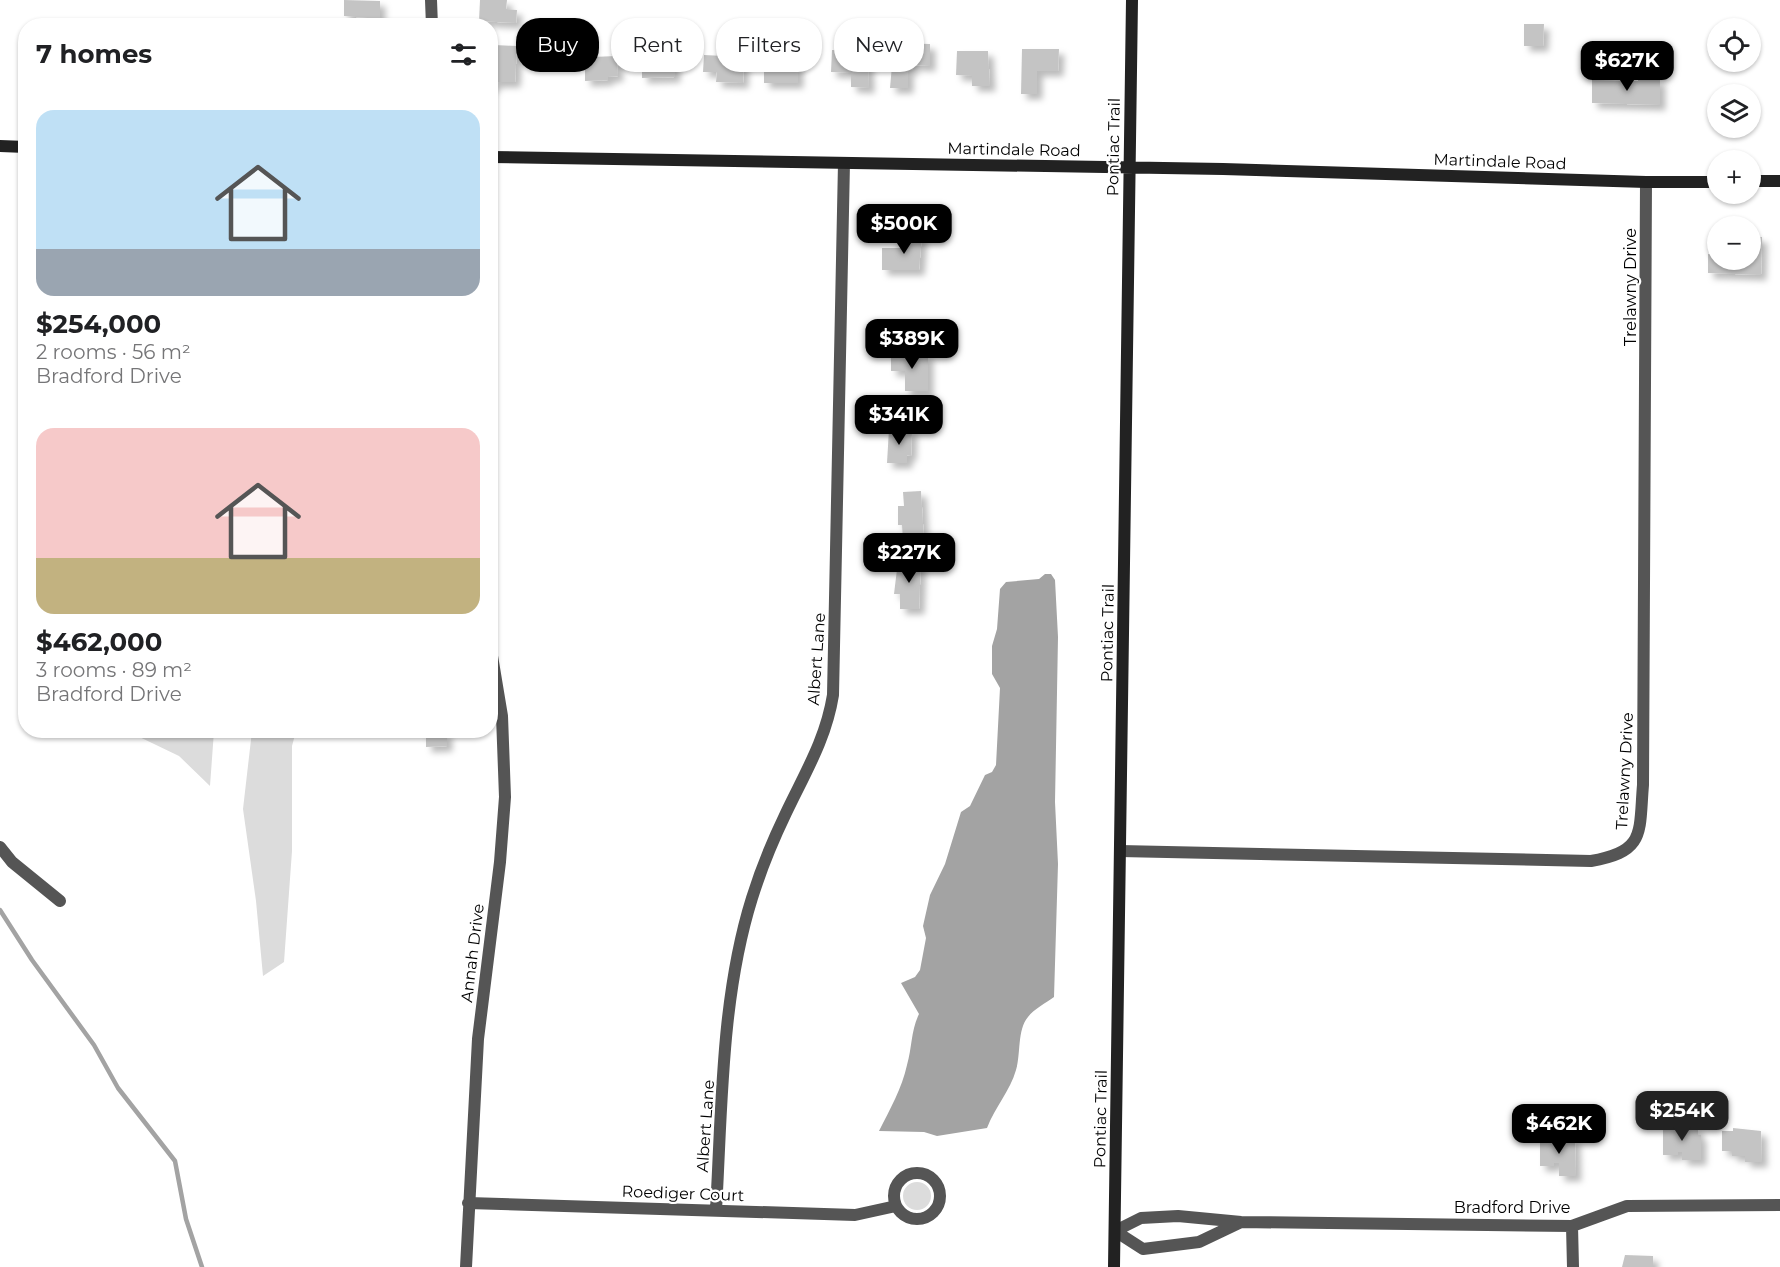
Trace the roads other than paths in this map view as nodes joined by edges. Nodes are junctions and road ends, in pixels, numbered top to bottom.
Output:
1 (431, 0) edge
2 (1132, 0) edge
3 (432, 18) edge
4 (0, 146) edge
5 (18, 147) edge
6 (498, 156) edge
7 (844, 163) junction
8 (1129, 167) junction
9 (1761, 181) edge
10 (1780, 181) edge
11 (1646, 182) junction
12 (1707, 182) edge
13 (498, 692) edge
14 (0, 847) edge
15 (1120, 851) junction
16 (60, 901) dead end
17 (468, 1203) junction
18 (1780, 1205) edge
19 (896, 1206) dead end
20 (716, 1210) junction
21 (1242, 1222) junction
22 (1572, 1226) junction
23 (1115, 1231) junction
24 (466, 1267) edge
25 (1114, 1267) edge
26 (1572, 1267) edge

1 - 3 street
2 - 8 street, Pontiac Trail
4 - 5 street
6 - 7 street, Martindale Road
7 - 8 street, Martindale Road
7 - 20 street, Albert Lane
8 - 11 street, Martindale Road
8 - 15 street, Pontiac Trail
9 - 10 street
11 - 12 street, Martindale Road
11 - 15 street, Trelawny Drive
13 - 17 street, Annah Drive
14 - 16 street
15 - 23 street, Pontiac Trail
17 - 20 street, Roediger Court
17 - 24 street, Annah Drive
18 - 22 street, Bradford Drive
19 - 20 street, Roediger Court
21 - 22 street, Bradford Drive
21 - 23 street, Bradford Drive
21 - 23 street, Bradford Drive
22 - 26 street
23 - 25 street, Pontiac Trail

